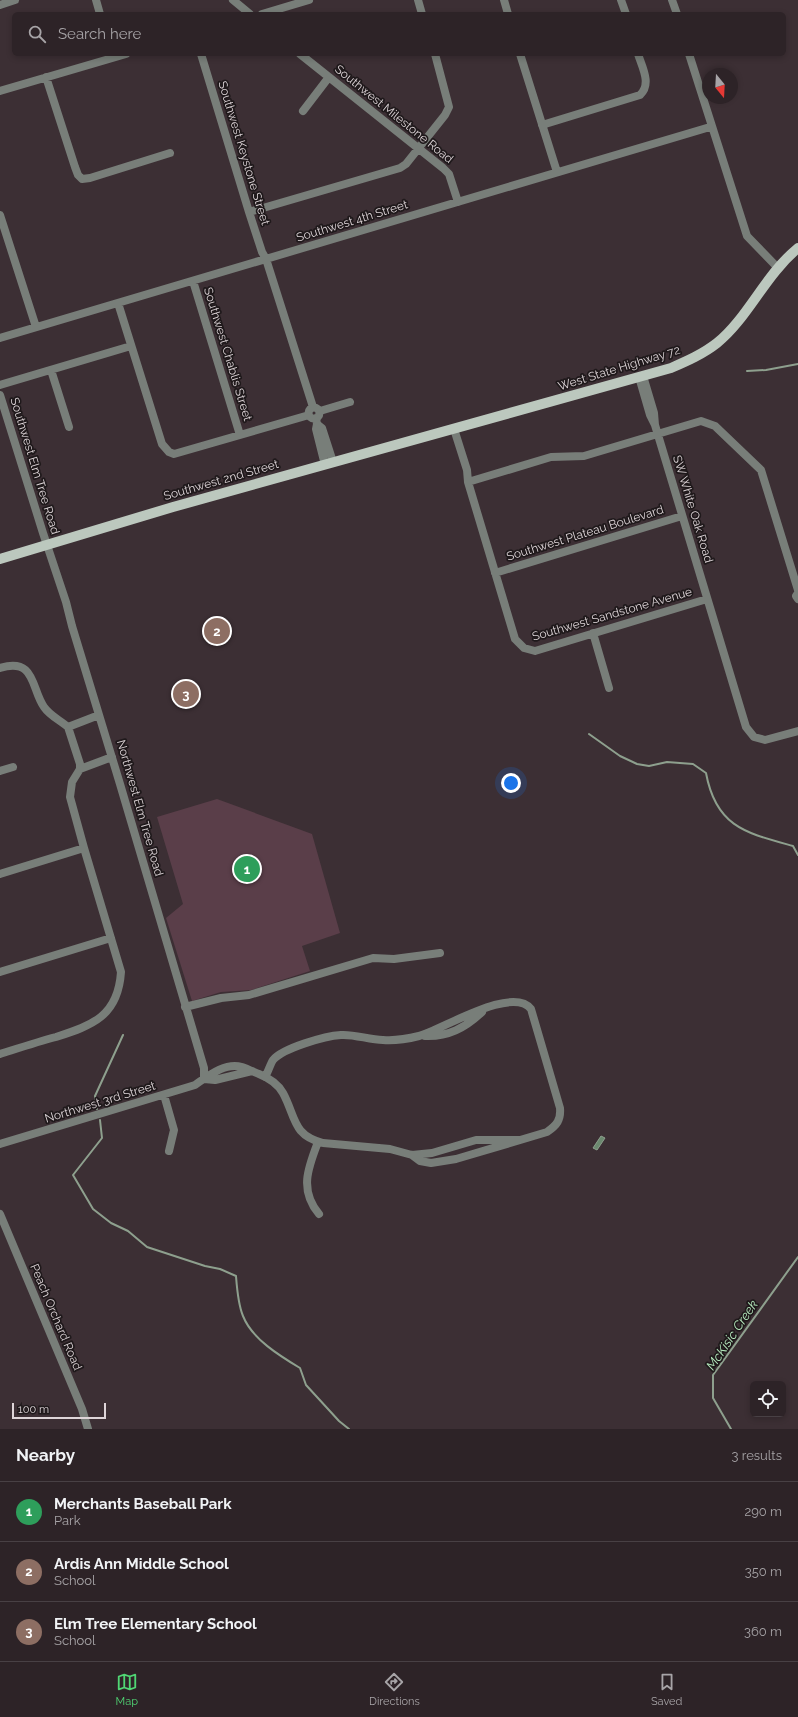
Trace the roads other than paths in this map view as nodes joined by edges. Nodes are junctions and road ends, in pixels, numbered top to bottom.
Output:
1 (15, 0) edge
2 (96, 0) edge
3 (233, 0) edge
4 (310, 0) edge
5 (418, 0) edge
6 (504, 0) edge
7 (621, 0) edge
8 (672, 0) edge
9 (0, 4) edge
10 (99, 12) edge
11 (248, 12) edge
12 (269, 12) edge
13 (421, 12) edge
14 (507, 12) edge
15 (625, 12) edge
16 (675, 12) edge
17 (114, 56) edge
18 (202, 56) edge
19 (303, 56) edge
20 (436, 56) edge
21 (521, 56) edge
22 (639, 56) edge
23 (690, 56) edge
24 (329, 77) junction
25 (46, 78) junction
26 (0, 91) edge
27 (303, 110) dead end
28 (542, 125) junction
29 (710, 127) junction
30 (418, 148) junction
31 (170, 154) dead end
32 (557, 172) junction
33 (458, 202) junction
34 (249, 212) junction
35 (0, 215) edge
36 (798, 248) edge
37 (266, 259) junction
38 (777, 267) junction
39 (193, 280) junction
40 (118, 303) junction
41 (36, 327) junction
42 (0, 338) edge
43 (131, 346) junction
44 (51, 370) junction
45 (641, 377) junction
46 (0, 385) edge
47 (0, 395) edge
48 (350, 402) dead end
49 (315, 415) junction
50 (69, 428) dead end
51 (452, 429) junction
52 (658, 434) junction
53 (240, 435) junction
54 (329, 463) junction
55 (468, 482) junction
56 (682, 516) junction
57 (47, 545) junction
58 (0, 560) edge
59 (496, 573) junction
60 (798, 590) edge
61 (798, 593) edge
62 (707, 599) junction
63 (798, 599) edge
64 (594, 633) junction
65 (0, 668) edge
66 (609, 688) dead end
67 (99, 715) junction
68 (68, 727) junction
69 (798, 731) edge
70 (112, 757) junction
71 (13, 767) dead end
72 (80, 769) junction
73 (0, 771) edge
74 (84, 848) junction
75 (0, 874) edge
76 (111, 938) junction
77 (440, 953) dead end
78 (0, 972) edge
79 (185, 1007) junction
80 (0, 1054) edge
81 (265, 1077) junction
82 (204, 1079) junction
83 (164, 1095) junction
84 (520, 1140) junction
85 (318, 1142) junction
86 (0, 1144) edge
87 (169, 1151) dead end
88 (412, 1155) junction
89 (0, 1214) edge
90 (319, 1214) dead end
91 (88, 1429) edge

1 - 9 street
2 - 10 street
3 - 11 street
4 - 12 street
5 - 13 street
6 - 14 street
7 - 15 street
8 - 16 street
17 - 25 street
18 - 34 street, Southwest Keystone Street
19 - 24 street, Southwest Milestone Road
20 - 30 street
21 - 28 street
22 - 28 street
23 - 29 street
24 - 27 street
24 - 30 street, Southwest Milestone Road
25 - 26 street
25 - 31 street
28 - 32 street
29 - 32 street, Southwest 4th Street
29 - 38 street
30 - 33 street, Southwest Milestone Road
30 - 34 street
32 - 33 street, Southwest 4th Street
33 - 37 street, Southwest 4th Street
34 - 37 street, Southwest Keystone Street
35 - 41 street
36 - 38 main road, West State Highway 72
37 - 39 street, Southwest 4th Street
37 - 49 street, Southwest Keystone Street
38 - 45 main road, West State Highway 72
39 - 40 street, Southwest 4th Street
39 - 53 street, Southwest Chablis Street
40 - 41 street, Southwest 4th Street
40 - 43 street
41 - 42 street, Southwest 4th Street
43 - 44 street
43 - 53 street
44 - 46 street
44 - 50 street
45 - 51 main road, West State Highway 72
45 - 52 street, SW White Oak Road
47 - 57 street, Southwest Elm Tree Road
48 - 49 street
49 - 53 street
49 - 54 street, Southwest Keystone Street
51 - 54 main road, Southwest 2nd Street
51 - 55 street
52 - 55 street
52 - 56 street, SW White Oak Road
52 - 60 street
54 - 57 main road, Southwest 2nd Street
55 - 59 street
56 - 59 street, Southwest Plateau Boulevard
56 - 62 street, SW White Oak Road
57 - 58 main road, Southwest 2nd Street
57 - 67 street, Northwest Elm Tree Road
59 - 64 street, Southwest Sandstone Avenue
61 - 63 street
62 - 64 street, Southwest Sandstone Avenue
62 - 69 street, SW White Oak Road
64 - 66 street
65 - 68 street
67 - 68 street
67 - 70 street, Northwest Elm Tree Road
68 - 72 street
70 - 72 street
70 - 79 street, Northwest Elm Tree Road
71 - 73 street
72 - 74 street
74 - 75 street
74 - 76 street
76 - 78 street
76 - 80 street
77 - 79 street
79 - 82 street, Northwest Elm Tree Road
81 - 82 street
81 - 84 street
81 - 85 street
82 - 83 street, Northwest 3rd Street
83 - 86 street, Northwest 3rd Street
83 - 87 street
84 - 88 street
84 - 88 street
85 - 88 street
85 - 90 street
89 - 91 street, Peach Orchard Road

